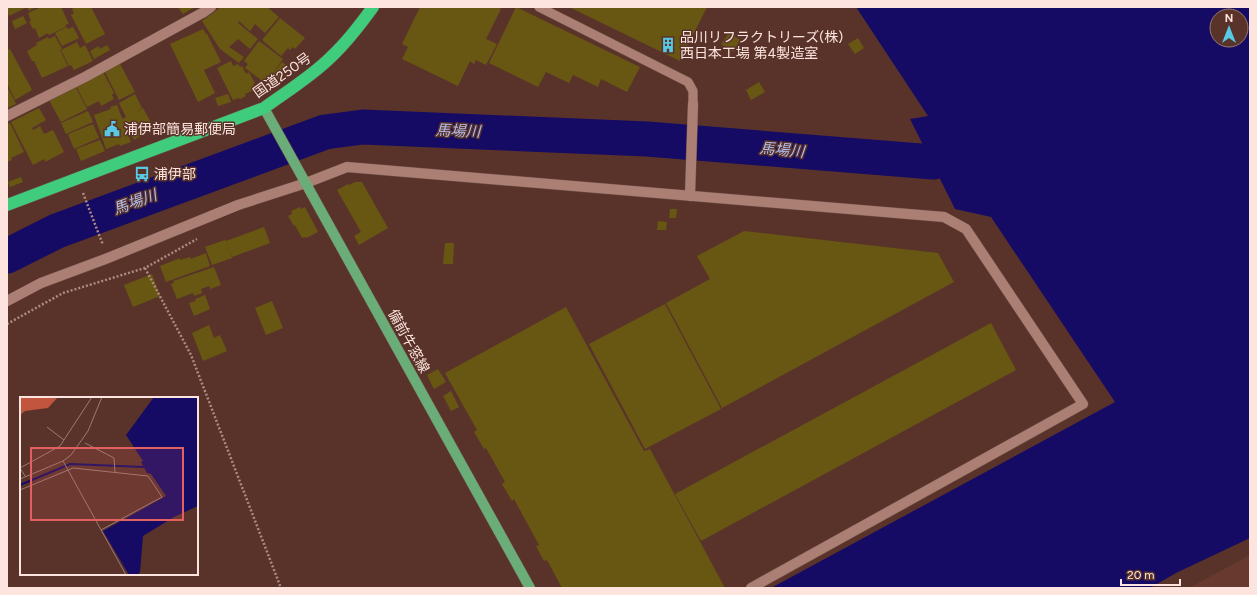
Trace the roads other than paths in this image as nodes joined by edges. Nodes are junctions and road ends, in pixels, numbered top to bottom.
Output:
1 (211, 7) edge
2 (372, 7) edge
3 (539, 7) edge
4 (693, 104) joint
5 (264, 108) junction
6 (7, 116) edge
7 (306, 182) junction
8 (690, 192) junction
9 (7, 205) edge
10 (7, 301) edge
11 (530, 588) edge
12 (751, 588) edge

1 - 6 street
2 - 5 highway, 国道250号
3 - 4 lane
4 - 8 street
5 - 7 main road, 備前牛窓線
5 - 9 highway, 国道250号
7 - 8 street
7 - 10 street
7 - 11 main road, 備前牛窓線
8 - 12 street

